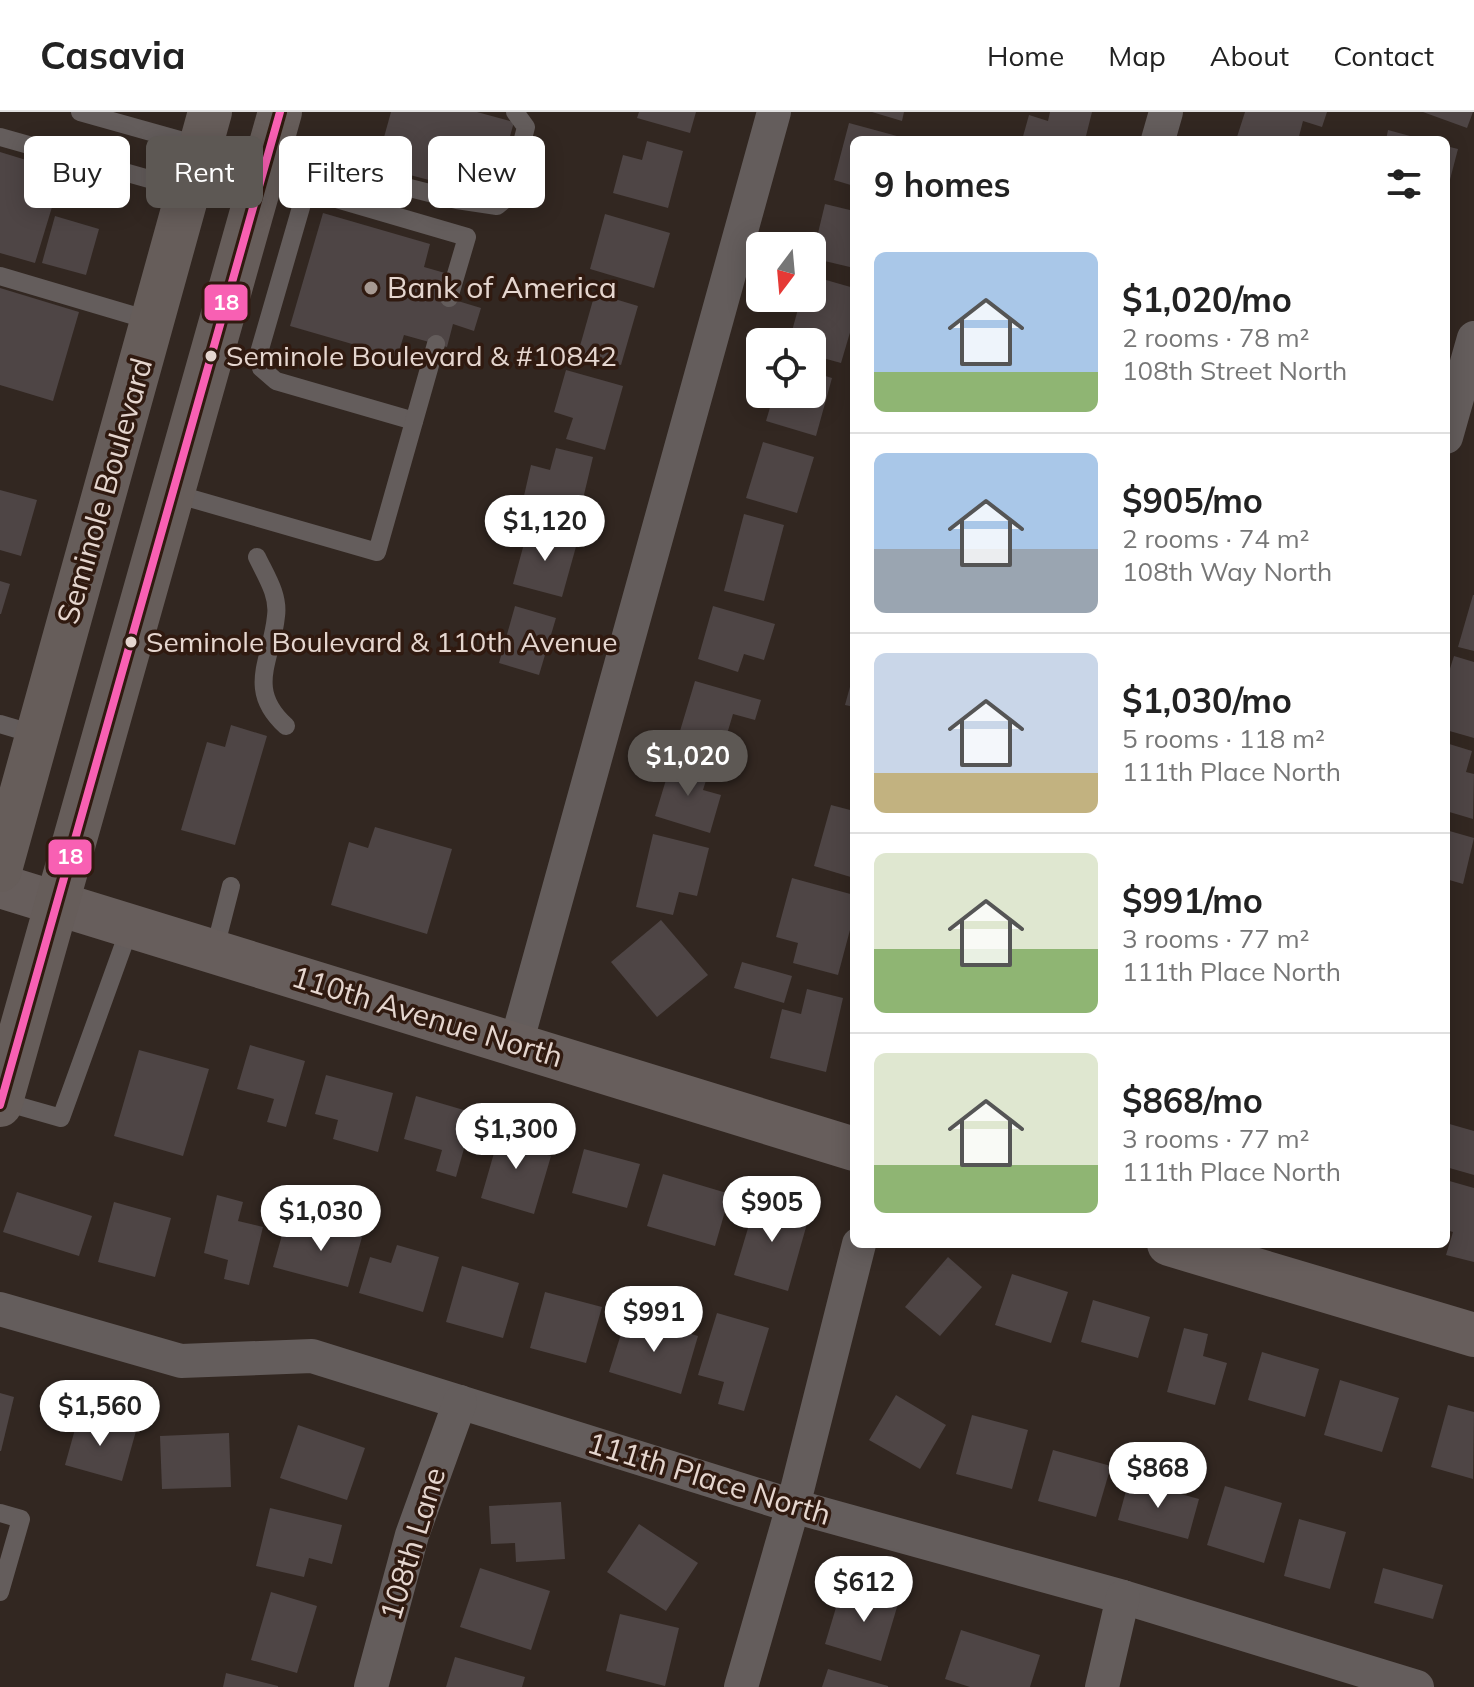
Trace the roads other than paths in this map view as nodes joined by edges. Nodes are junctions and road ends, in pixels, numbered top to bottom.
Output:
1 (80, 112) edge
2 (515, 112) edge
3 (774, 112) edge
4 (1166, 112) edge
5 (205, 129) edge
6 (274, 132) edge
7 (1159, 136) edge
8 (0, 137) edge
9 (146, 179) edge
10 (183, 208) edge
11 (0, 276) edge
12 (449, 298) dead end
13 (152, 321) junction
14 (1474, 338) edge
15 (436, 344) dead end
16 (414, 421) junction
17 (1450, 423) edge
18 (172, 493) junction
19 (257, 557) dead end
20 (286, 726) dead end
21 (18, 730) edge
22 (0, 870) edge
23 (0, 886) edge
24 (231, 886) dead end
25 (56, 904) junction
26 (130, 927) junction
27 (214, 952) junction
28 (516, 1044) junction
29 (0, 1103) edge
30 (850, 1148) edge
31 (858, 1248) edge
32 (1196, 1248) edge
33 (1217, 1251) edge
34 (0, 1309) edge
35 (1474, 1335) edge
36 (460, 1402) junction
37 (793, 1506) junction
38 (0, 1513) edge
39 (0, 1592) edge
40 (1123, 1597) junction
41 (1416, 1685) edge
42 (371, 1687) edge
43 (741, 1687) edge
44 (1102, 1687) edge

1 - 5 lane
2 - 6 lane
3 - 28 street
4 - 7 street
6 - 18 main road
8 - 9 lane
10 - 13 main road, Seminole Boulevard
11 - 13 lane
12 - 16 lane
13 - 21 main road, Seminole Boulevard
14 - 17 street
15 - 16 lane
16 - 18 lane
18 - 25 main road
19 - 20 lane
21 - 22 main road, Seminole Boulevard
23 - 25 street, 110th Avenue North
24 - 27 lane
25 - 26 street, 110th Avenue North
25 - 29 main road
26 - 27 street, 110th Avenue North
26 - 29 lane
27 - 28 street, 110th Avenue North
28 - 30 street, 110th Avenue North
31 - 37 street
32 - 33 street
33 - 35 street
34 - 36 street, 111th Place North
36 - 37 street, 111th Place North
36 - 42 street, 108th Lane
37 - 40 street, 111th Place North
37 - 43 street
38 - 39 lane
40 - 41 street, 111th Place North
40 - 44 street

